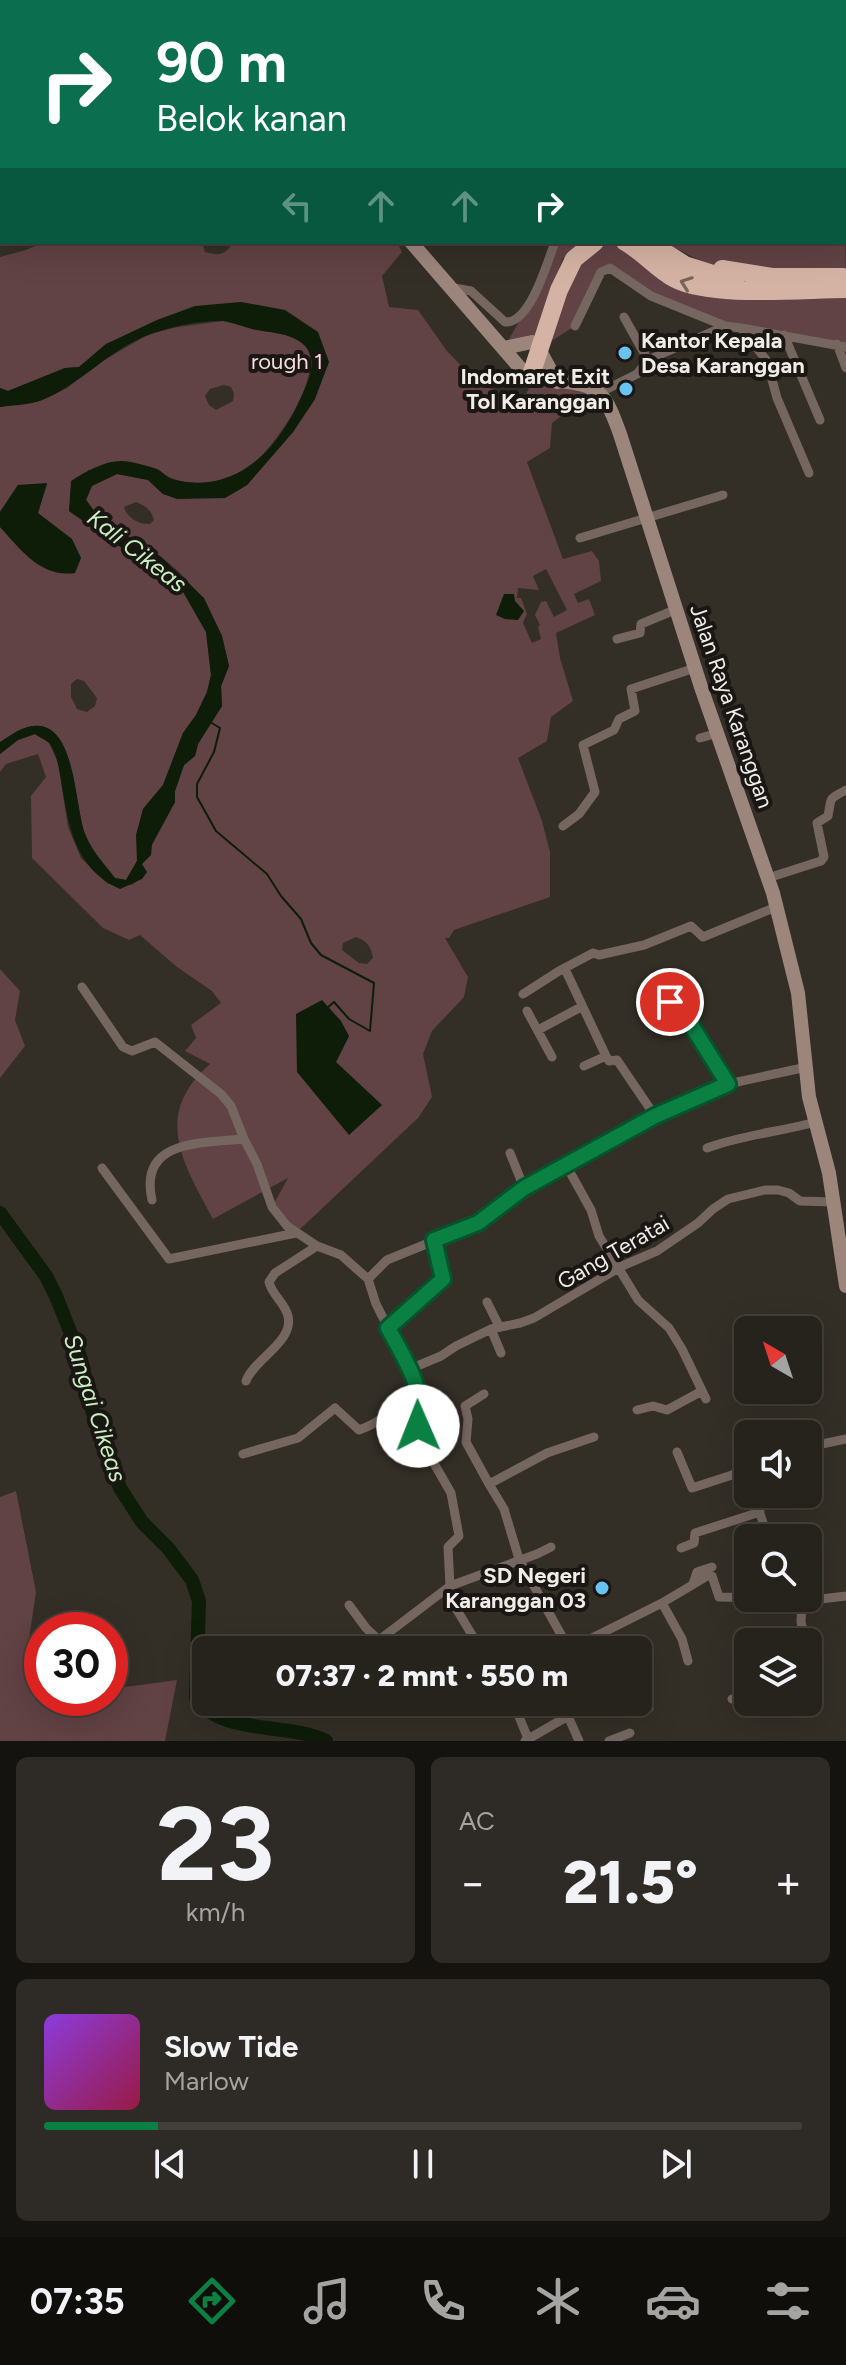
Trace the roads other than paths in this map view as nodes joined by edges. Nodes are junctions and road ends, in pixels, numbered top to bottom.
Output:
1 (413, 244) edge
2 (554, 244) edge
3 (568, 244) edge
4 (593, 244) edge
5 (628, 244) edge
6 (652, 244) edge
7 (667, 244) edge
8 (845, 283) edge
9 (449, 287) junction
10 (624, 317) dead end
11 (575, 326) dead end
12 (725, 326) junction
13 (741, 328) junction
14 (784, 335) junction
15 (536, 345) junction
16 (841, 346) edge
17 (504, 348) junction
18 (648, 360) junction
19 (846, 368) edge
20 (526, 372) junction
21 (557, 382) junction
22 (599, 393) junction
23 (820, 420) dead end
24 (809, 473) dead end
25 (723, 495) dead end
26 (646, 519) junction
27 (580, 538) dead end
28 (677, 609) junction
29 (617, 639) dead end
30 (695, 668) junction
31 (718, 733) junction
32 (700, 738) dead end
33 (846, 790) edge
34 (563, 826) dead end
35 (768, 878) junction
36 (776, 907) junction
37 (565, 969) junction
38 (662, 975) dead end
39 (82, 987) dead end
40 (523, 994) dead end
41 (581, 1007) junction
42 (527, 1011) dead end
43 (538, 1030) junction
44 (606, 1056) junction
45 (552, 1057) dead end
46 (584, 1066) dead end
47 (807, 1067) junction
48 (728, 1084) junction
49 (655, 1116) junction
50 (816, 1122) junction
51 (244, 1139) junction
52 (707, 1148) dead end
53 (510, 1153) dead end
54 (566, 1165) junction
55 (102, 1168) dead end
56 (524, 1188) junction
57 (152, 1200) dead end
58 (833, 1202) junction
59 (296, 1233) junction
60 (434, 1240) junction
61 (317, 1246) junction
62 (843, 1248) edge
63 (618, 1268) junction
64 (368, 1279) junction
65 (846, 1286) edge
66 (487, 1302) dead end
67 (388, 1328) junction
68 (495, 1328) junction
69 (501, 1353) dead end
70 (410, 1369) junction
71 (246, 1381) dead end
72 (417, 1385) junction
73 (484, 1394) dead end
74 (637, 1410) dead end
75 (594, 1437) dead end
76 (846, 1439) edge
77 (822, 1444) edge
78 (677, 1452) dead end
79 (243, 1454) dead end
80 (734, 1474) edge
81 (489, 1484) junction
82 (759, 1508) edge
83 (760, 1512) junction
84 (764, 1524) edge
85 (551, 1547) dead end
86 (681, 1548) dead end
87 (519, 1559) junction
88 (712, 1567) dead end
89 (693, 1584) junction
90 (447, 1588) junction
91 (846, 1596) edge
92 (734, 1597) edge
93 (822, 1598) edge
94 (662, 1603) junction
95 (349, 1605) dead end
96 (473, 1636) edge
97 (561, 1636) edge
98 (595, 1636) edge
99 (688, 1661) dead end
100 (518, 1716) edge
101 (568, 1716) joint
102 (630, 1733) dead end
103 (528, 1741) edge
104 (579, 1741) edge
105 (609, 1741) edge

1 - 9 street
2 - 9 street
3 - 15 highway
4 - 15 highway
8 -> 5 highway
6 - 8 highway
7 - 8 highway
9 - 17 street
10 - 18 street
11 - 12 street
12 - 13 street
12 - 18 street
13 - 14 street
13 - 24 street
14 - 16 street
14 - 23 street
15 - 17 street
15 - 20 highway
15 - 21 street
16 - 19 street
17 - 20 street
18 - 22 street
20 - 21 street
21 - 22 street
22 - 26 street, Jalan Raya Karanggan
25 - 26 street
26 - 27 street
26 - 28 street, Jalan Raya Karanggan
28 - 29 street
28 - 30 street, Jalan Raya Karanggan
30 - 31 street, Jalan Raya Karanggan
30 - 34 street
31 - 32 street
31 - 35 street, Jalan Raya Karanggan
33 - 35 street
35 - 36 street, Jalan Raya Karanggan
36 - 37 street
36 - 47 street, Jalan Raya Karanggan
37 - 40 street
37 - 41 street
38 - 48 street
39 - 51 street
41 - 43 street
41 - 44 street
42 - 43 street
43 - 45 street
44 - 46 street
44 - 49 street
47 - 48 street
47 - 50 street, Jalan Raya Karanggan
48 - 49 street
49 - 54 street
50 - 52 street
50 - 58 street, Jalan Raya Karanggan
51 - 57 street
51 - 59 street
53 - 56 street
54 - 56 street
54 - 63 street
55 - 59 street
56 - 60 street
58 - 62 street, Jalan Raya Karanggan
58 - 63 street, Gang Teratai
59 - 61 street
60 - 64 street
60 - 67 street
61 - 64 street
61 - 71 street
62 - 65 street, Jalan Raya Karanggan
63 - 68 street, Gang Teratai
63 - 74 street
64 - 67 street
66 - 68 street
67 - 70 street
68 - 69 street
68 - 70 street, Gang Teratai
70 - 72 street
72 - 79 street
72 - 90 street
73 - 81 street
75 - 81 street
76 - 77 street
78 - 80 street
81 - 87 street
82 - 83 street
83 - 84 street
83 - 86 street
85 - 87 street
87 - 90 street
87 - 97 street
88 - 89 street
89 - 92 street
89 - 94 street
90 - 95 street
90 - 96 street
91 - 93 street
94 - 98 street
94 - 99 street
100 - 103 street
101 - 103 street
101 - 104 street
102 - 105 street

